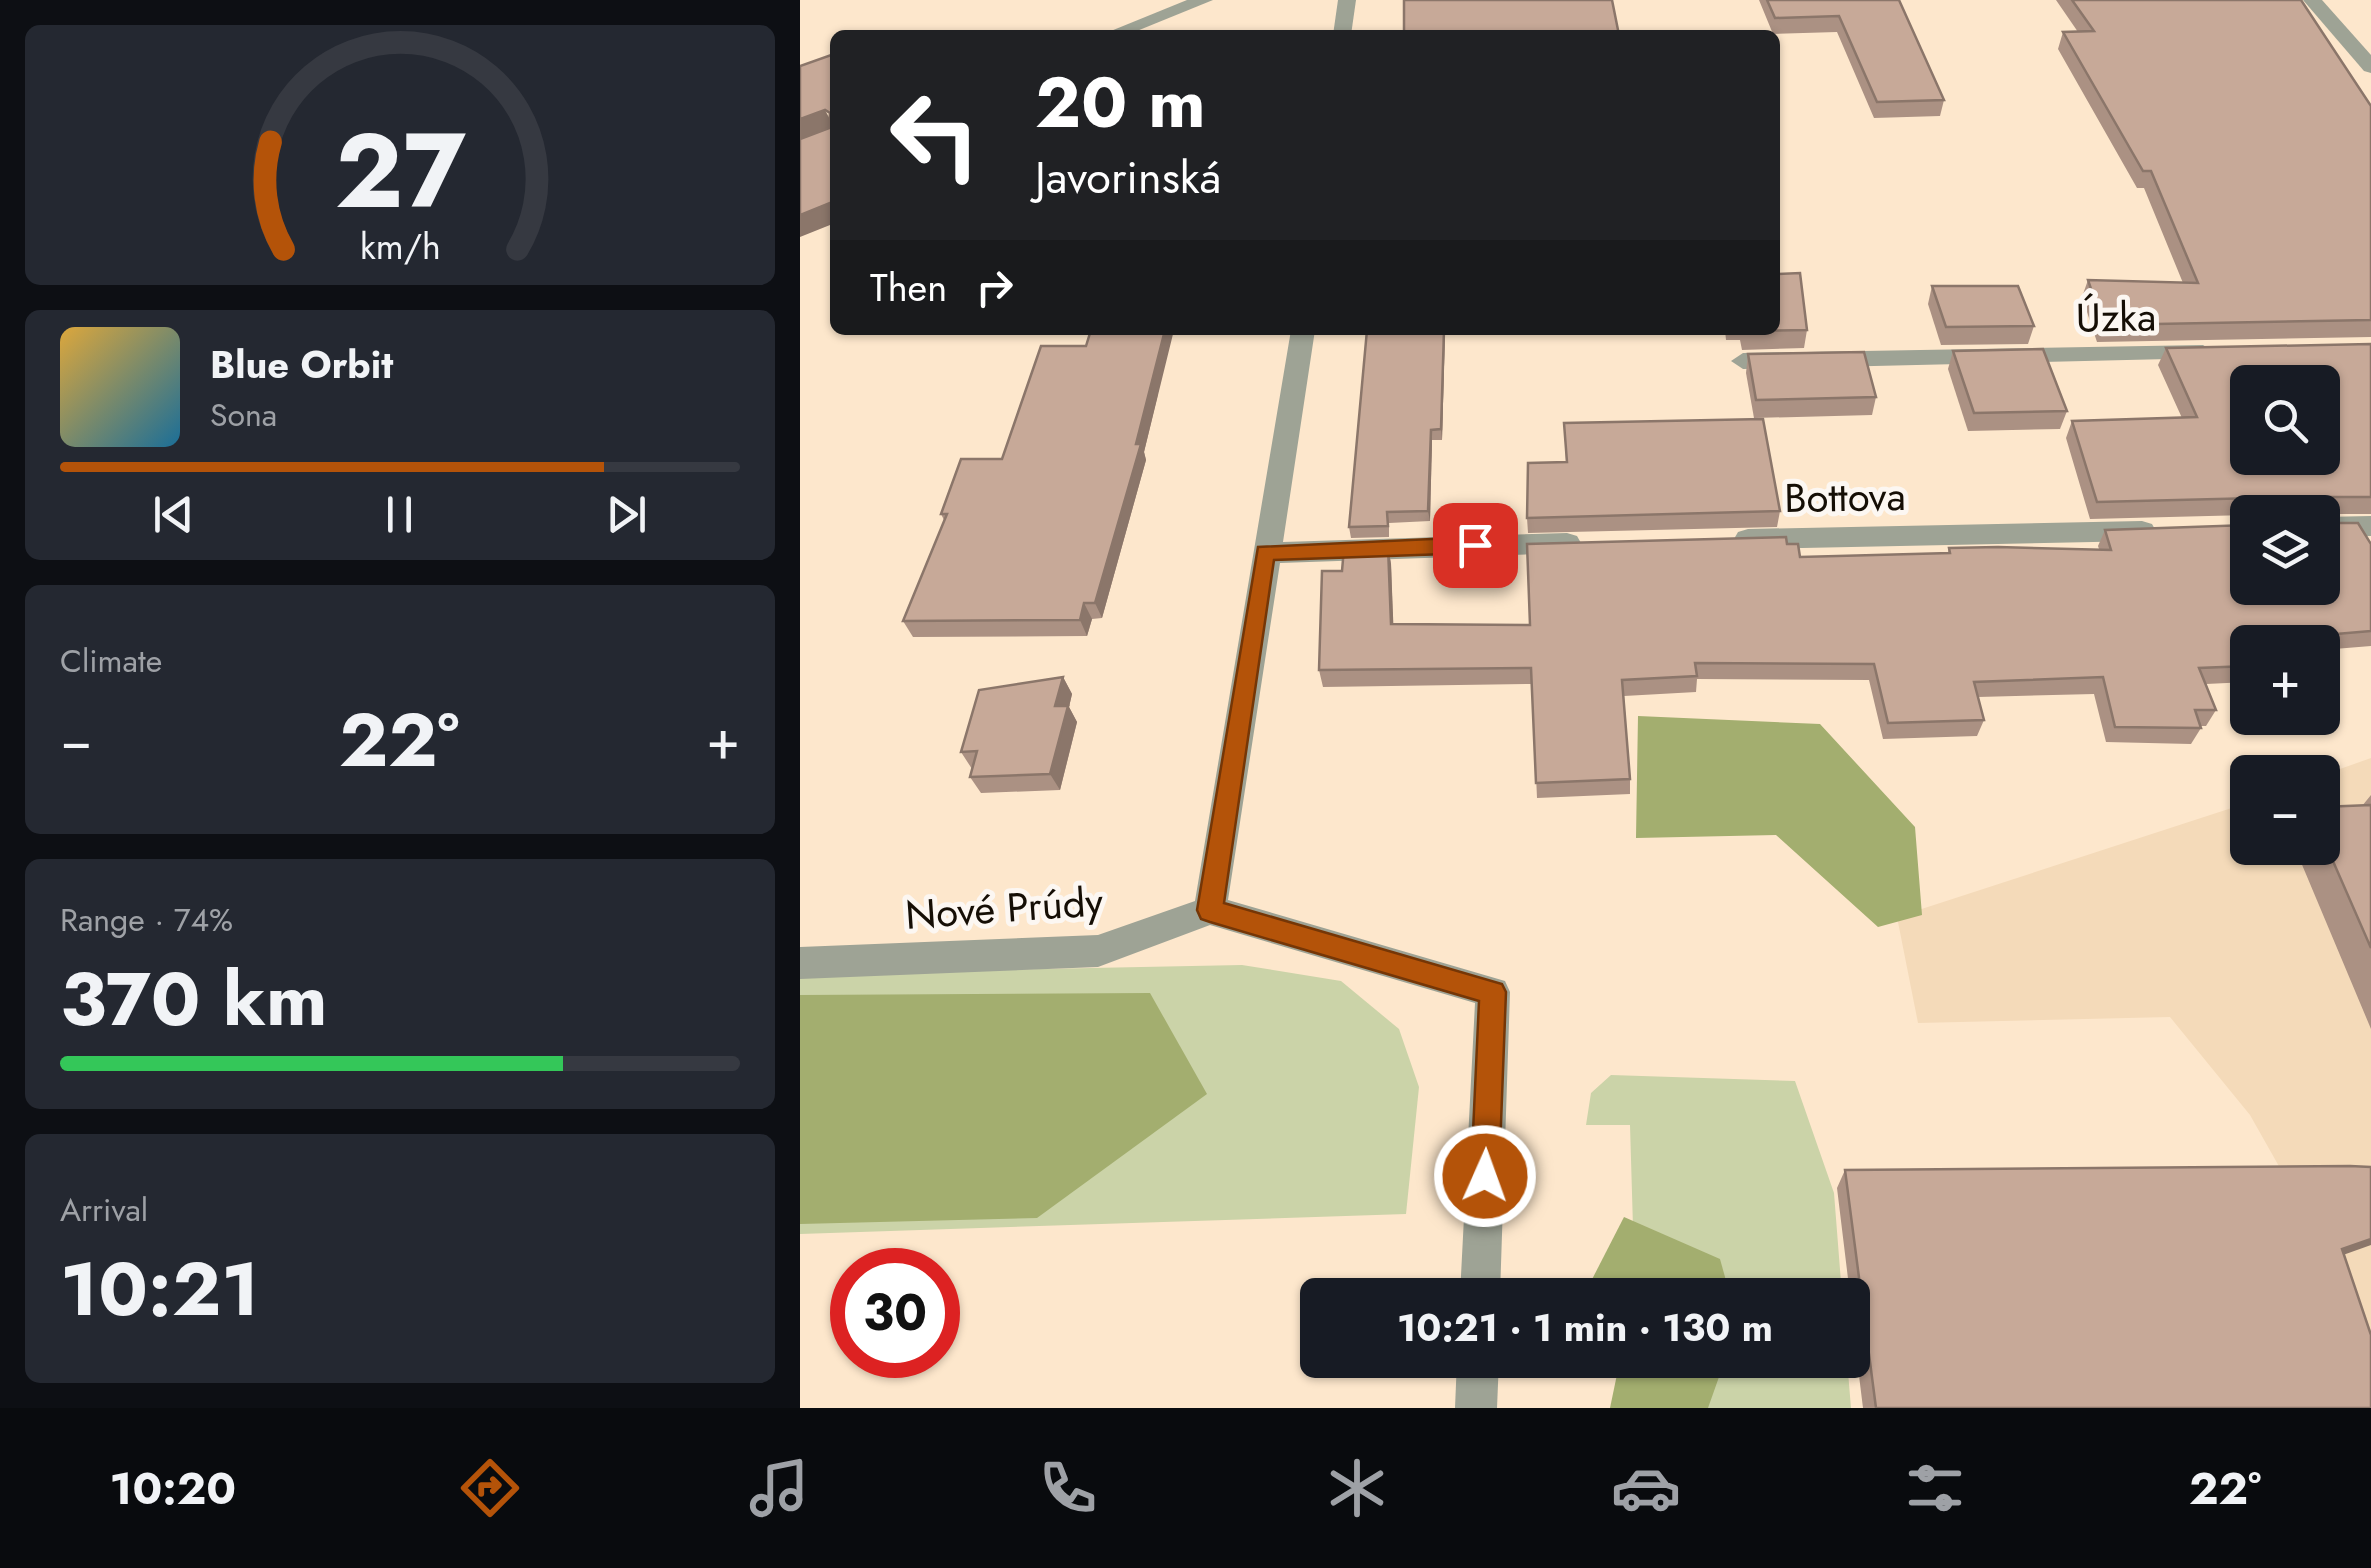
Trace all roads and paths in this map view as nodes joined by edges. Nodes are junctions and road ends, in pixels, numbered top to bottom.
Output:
1 (1204, 0) edge
2 (1346, 0) edge
3 (2312, 0) edge
4 (1123, 30) edge
5 (1343, 30) edge
6 (2371, 67) edge
7 (1302, 335) edge
8 (2234, 352) edge
9 (1742, 361) edge
10 (2371, 526) edge
11 (2340, 527) edge
12 (2168, 530) edge
13 (1715, 540) edge
14 (1596, 542) edge
15 (1265, 553) junction
16 (1210, 910) junction
17 (800, 963) edge
18 (1481, 1278) edge
19 (1477, 1378) edge
20 (1476, 1408) edge

1 - 4 street
2 - 5 street
3 - 6 street
7 - 15 street
8 - 9 street, Úzka
10 - 11 street
12 - 13 street, Bottova
14 - 15 street
15 - 16 street
16 - 17 street, Nové Prúdy
16 - 18 street
19 - 20 street

